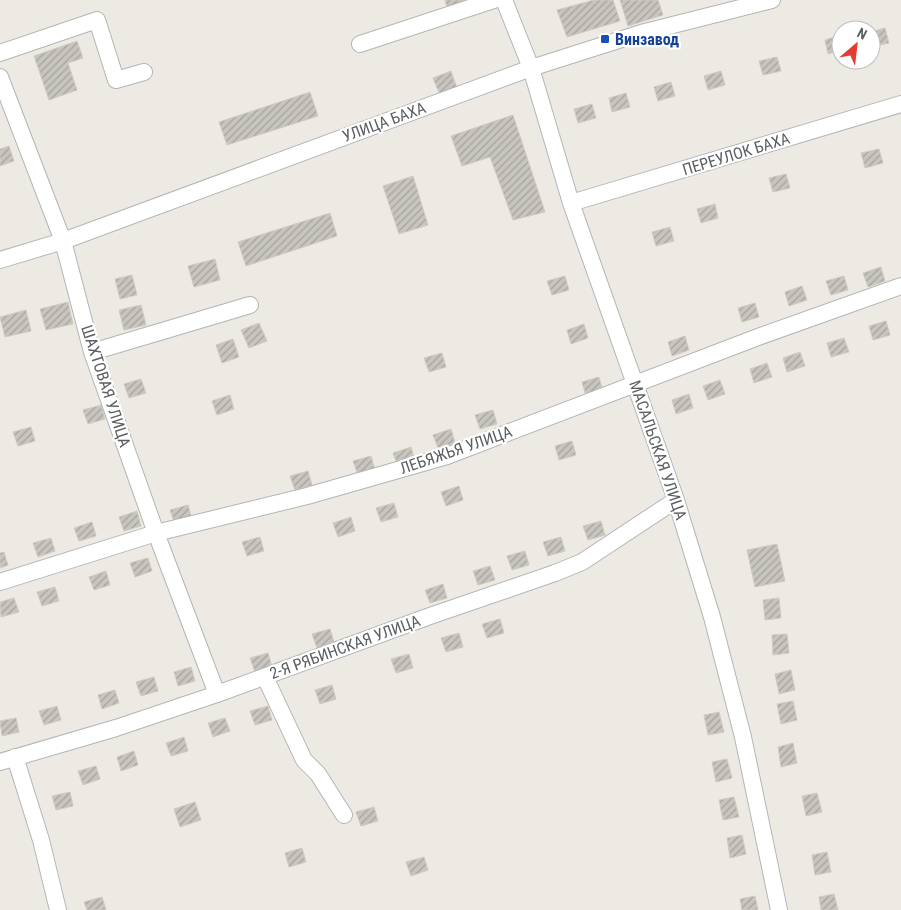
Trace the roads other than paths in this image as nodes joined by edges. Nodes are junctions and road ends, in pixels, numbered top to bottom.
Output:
1 (494, 0) edge
2 (504, 0) edge
3 (772, 0) edge
4 (360, 44) dead end
5 (0, 53) edge
6 (531, 68) junction
7 (144, 72) dead end
8 (0, 76) edge
9 (901, 104) edge
10 (5, 105) edge
11 (571, 204) junction
12 (63, 241) junction
13 (0, 260) edge
14 (901, 286) edge
15 (250, 305) dead end
16 (92, 352) junction
17 (635, 385) junction
18 (676, 500) junction
19 (156, 533) junction
20 (0, 582) edge
21 (265, 677) junction
22 (217, 694) junction
23 (8, 760) edge
24 (344, 816) dead end
25 (58, 910) edge
26 (779, 910) edge

1 - 4 street
2 - 6 street, МАСАЛЬСКАЯ УЛИЦА
3 - 6 street, УЛИЦА БАХА
5 - 7 street
6 - 11 street, МАСАЛЬСКАЯ УЛИЦА
6 - 12 street, УЛИЦА БАХА
8 - 10 street, ШАХТОВАЯ УЛИЦА
9 - 11 street, ПЕРЕУЛОК БАХА
10 - 12 street, ШАХТОВАЯ УЛИЦА
11 - 17 street, МАСАЛЬСКАЯ УЛИЦА
12 - 13 street, УЛИЦА БАХА
12 - 16 street, ШАХТОВАЯ УЛИЦА
14 - 17 street, ЛЕБЯЖЬЯ УЛИЦА
15 - 16 street
16 - 19 street, ШАХТОВАЯ УЛИЦА
17 - 18 street, МАСАЛЬСКАЯ УЛИЦА
17 - 19 street, ЛЕБЯЖЬЯ УЛИЦА
18 - 21 street, 2-Я РЯБИНСКАЯ УЛИЦА
18 - 26 street, МАСАЛЬСКАЯ УЛИЦА
19 - 20 street, ЛЕБЯЖЬЯ УЛИЦА
19 - 22 street, ШАХТОВАЯ УЛИЦА
21 - 22 street, 2-Я РЯБИНСКАЯ УЛИЦА
21 - 24 street
22 - 23 street, 2-Я РЯБИНСКАЯ УЛИЦА
23 - 25 street

